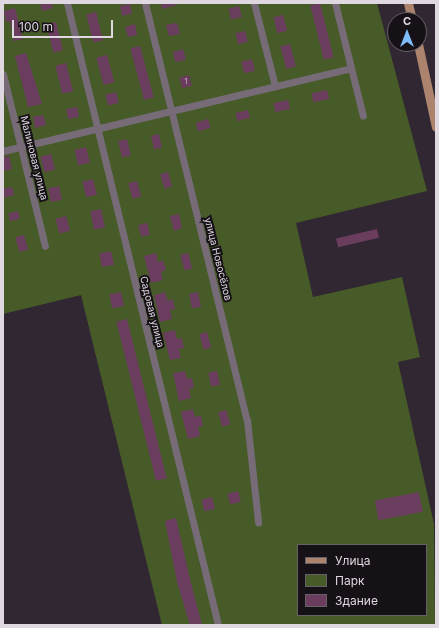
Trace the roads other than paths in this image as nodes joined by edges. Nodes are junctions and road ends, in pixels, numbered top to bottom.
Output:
1 (67, 3) edge
2 (145, 3) edge
3 (254, 3) edge
4 (335, 3) edge
5 (420, 52) edge
6 (351, 68) junction
7 (3, 74) edge
8 (275, 86) junction
9 (172, 111) junction
10 (363, 116) dead end
11 (436, 127) edge
12 (98, 129) junction
13 (21, 147) junction
14 (3, 151) edge
15 (45, 246) dead end
16 (258, 522) dead end
17 (218, 625) edge

1 - 12 street, Садовая улица
2 - 9 street, улица Новосёлов
3 - 8 street
4 - 6 street
5 - 11 main road
6 - 8 street
6 - 10 street
7 - 13 street, Малиновая улица
8 - 9 street
9 - 12 street
9 - 16 street, улица Новосёлов
12 - 13 street
12 - 17 street, Садовая улица
13 - 14 street
13 - 15 street, Малиновая улица

